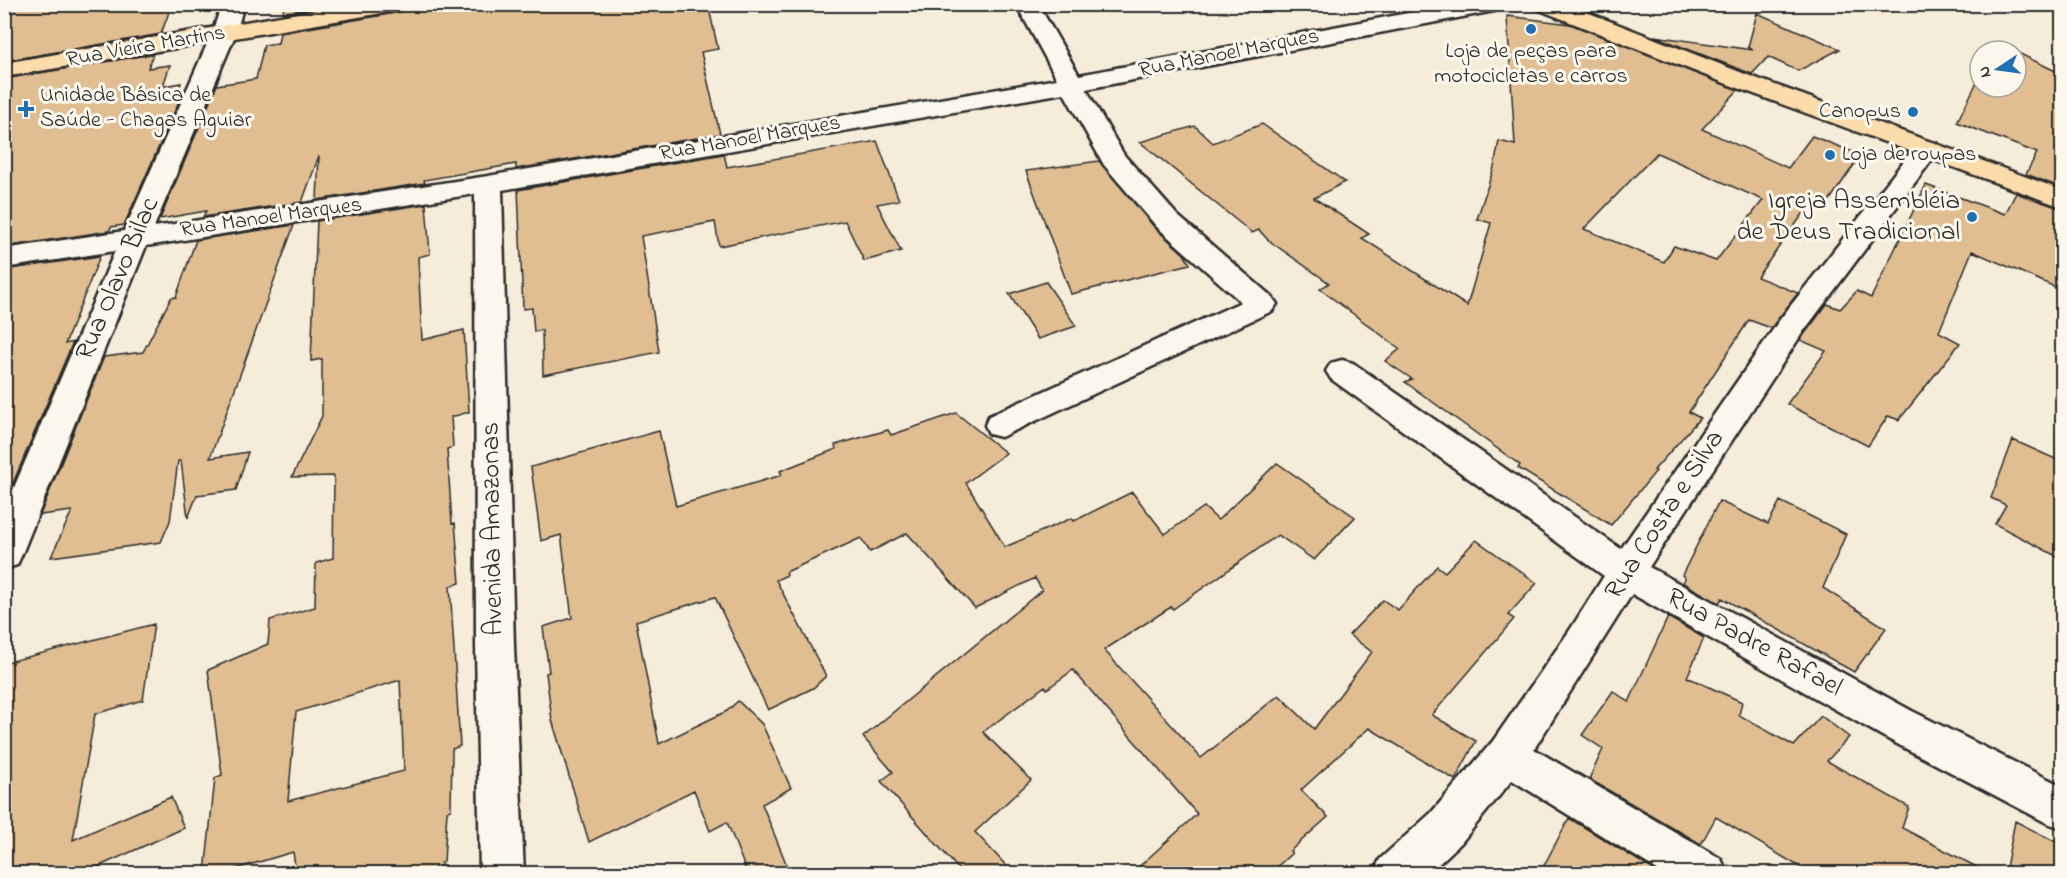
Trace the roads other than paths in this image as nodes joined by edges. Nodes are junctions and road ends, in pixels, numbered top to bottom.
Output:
1 (233, 4) edge
2 (394, 4) edge
3 (1027, 4) edge
4 (1494, 4) edge
5 (1545, 4) edge
6 (224, 33) junction
7 (4, 70) edge
8 (1072, 84) junction
9 (1927, 149) junction
10 (488, 184) junction
11 (2062, 199) edge
12 (135, 238) junction
13 (4, 259) edge
14 (1342, 371) dead end
15 (1001, 425) dead end
16 (4, 554) edge
17 (1626, 572) junction
18 (1508, 755) junction
19 (2062, 808) edge
20 (502, 873) edge
21 (1395, 873) edge
22 (1706, 873) edge

1 - 6 street, Rua Olavo Bilac
2 - 6 main road, Rua Vieira Martins
3 - 8 street
4 - 8 street, Rua Manoel Marques
5 - 9 main road
6 - 7 main road, Rua Vieira Martins
6 - 12 street, Rua Olavo Bilac
8 - 10 street, Rua Manoel Marques
8 - 15 street
9 - 11 main road
9 - 17 street, Rua Costa e Silva
10 - 12 street, Rua Manoel Marques
10 - 20 street, Avenida Amazonas
12 - 13 street, Rua Manoel Marques
12 - 16 street, Rua Olavo Bilac
14 - 17 street, Rua Padre Rafael
17 - 18 street, Rua Costa e Silva
17 - 19 street, Rua Padre Rafael
18 - 21 street, Rua Costa e Silva
18 - 22 street

